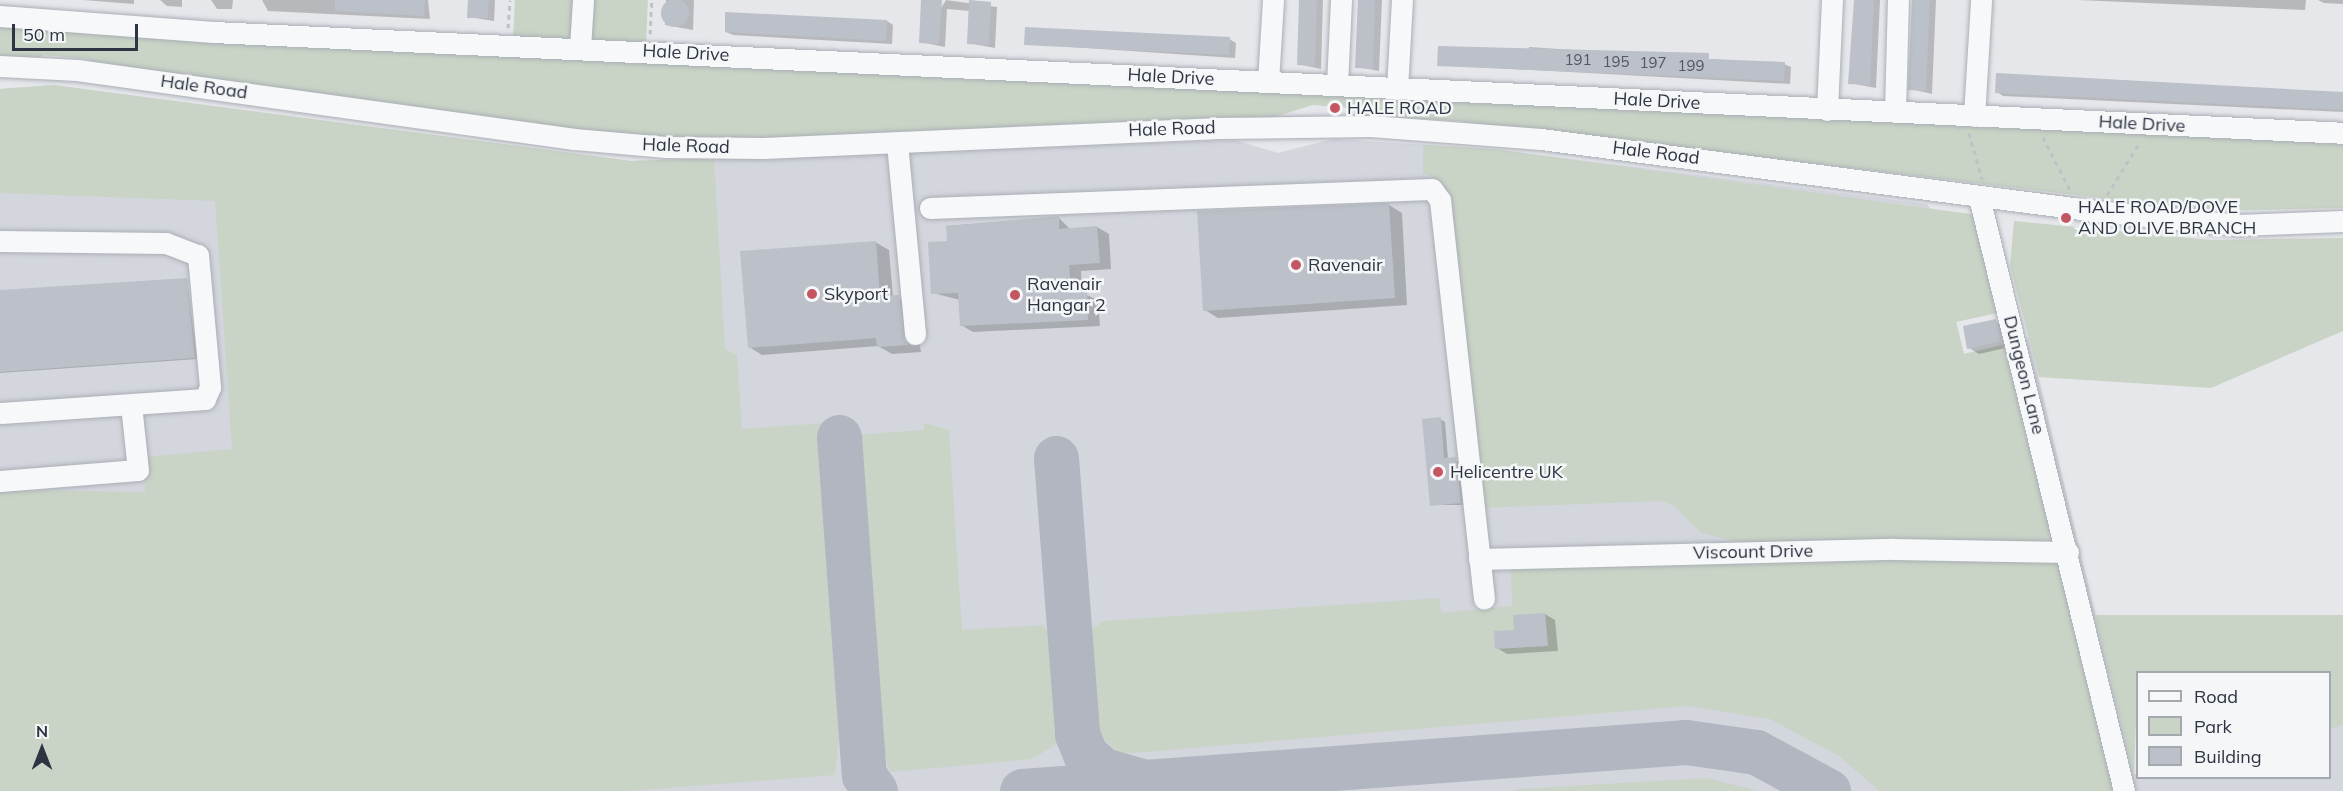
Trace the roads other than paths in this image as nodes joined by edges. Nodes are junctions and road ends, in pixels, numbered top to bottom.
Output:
1 (583, 0) edge
2 (1273, 0) edge
3 (1341, 0) edge
4 (1402, 0) edge
5 (1832, 0) edge
6 (1898, 0) edge
7 (1981, 0) edge
8 (0, 16) edge
9 (580, 48) junction
10 (0, 66) edge
11 (1268, 82) junction
12 (1337, 85) junction
13 (1397, 89) junction
14 (1827, 110) junction
15 (1895, 112) junction
16 (1968, 116) junction
17 (2343, 133) edge
18 (897, 143) junction
19 (1983, 198) junction
20 (930, 208) dead end
21 (2343, 221) edge
22 (0, 241) edge
23 (915, 334) dead end
24 (131, 404) junction
25 (0, 413) edge
26 (0, 481) edge
27 (2068, 552) junction
28 (1479, 559) junction
29 (1484, 599) dead end
30 (2124, 791) edge

1 - 9 street
2 - 11 street
3 - 12 street
4 - 13 street
5 - 14 street
6 - 15 street
7 - 16 street
8 - 9 street, Hale Drive
9 - 11 street, Hale Drive
10 - 18 street, Hale Road
11 - 12 street, Hale Drive
12 - 13 street, Hale Drive
13 - 14 street, Hale Drive
14 - 15 street, Hale Drive
15 - 16 street, Hale Drive
16 - 17 street, Hale Drive
18 - 19 street, Hale Road
18 - 23 street
19 - 21 street, Hale Road
19 - 27 street, Dungeon Lane
20 - 28 street
22 - 24 street
24 - 25 street
24 - 26 street
27 - 28 street, Viscount Drive
27 - 30 street, Dungeon Lane
28 - 29 street

